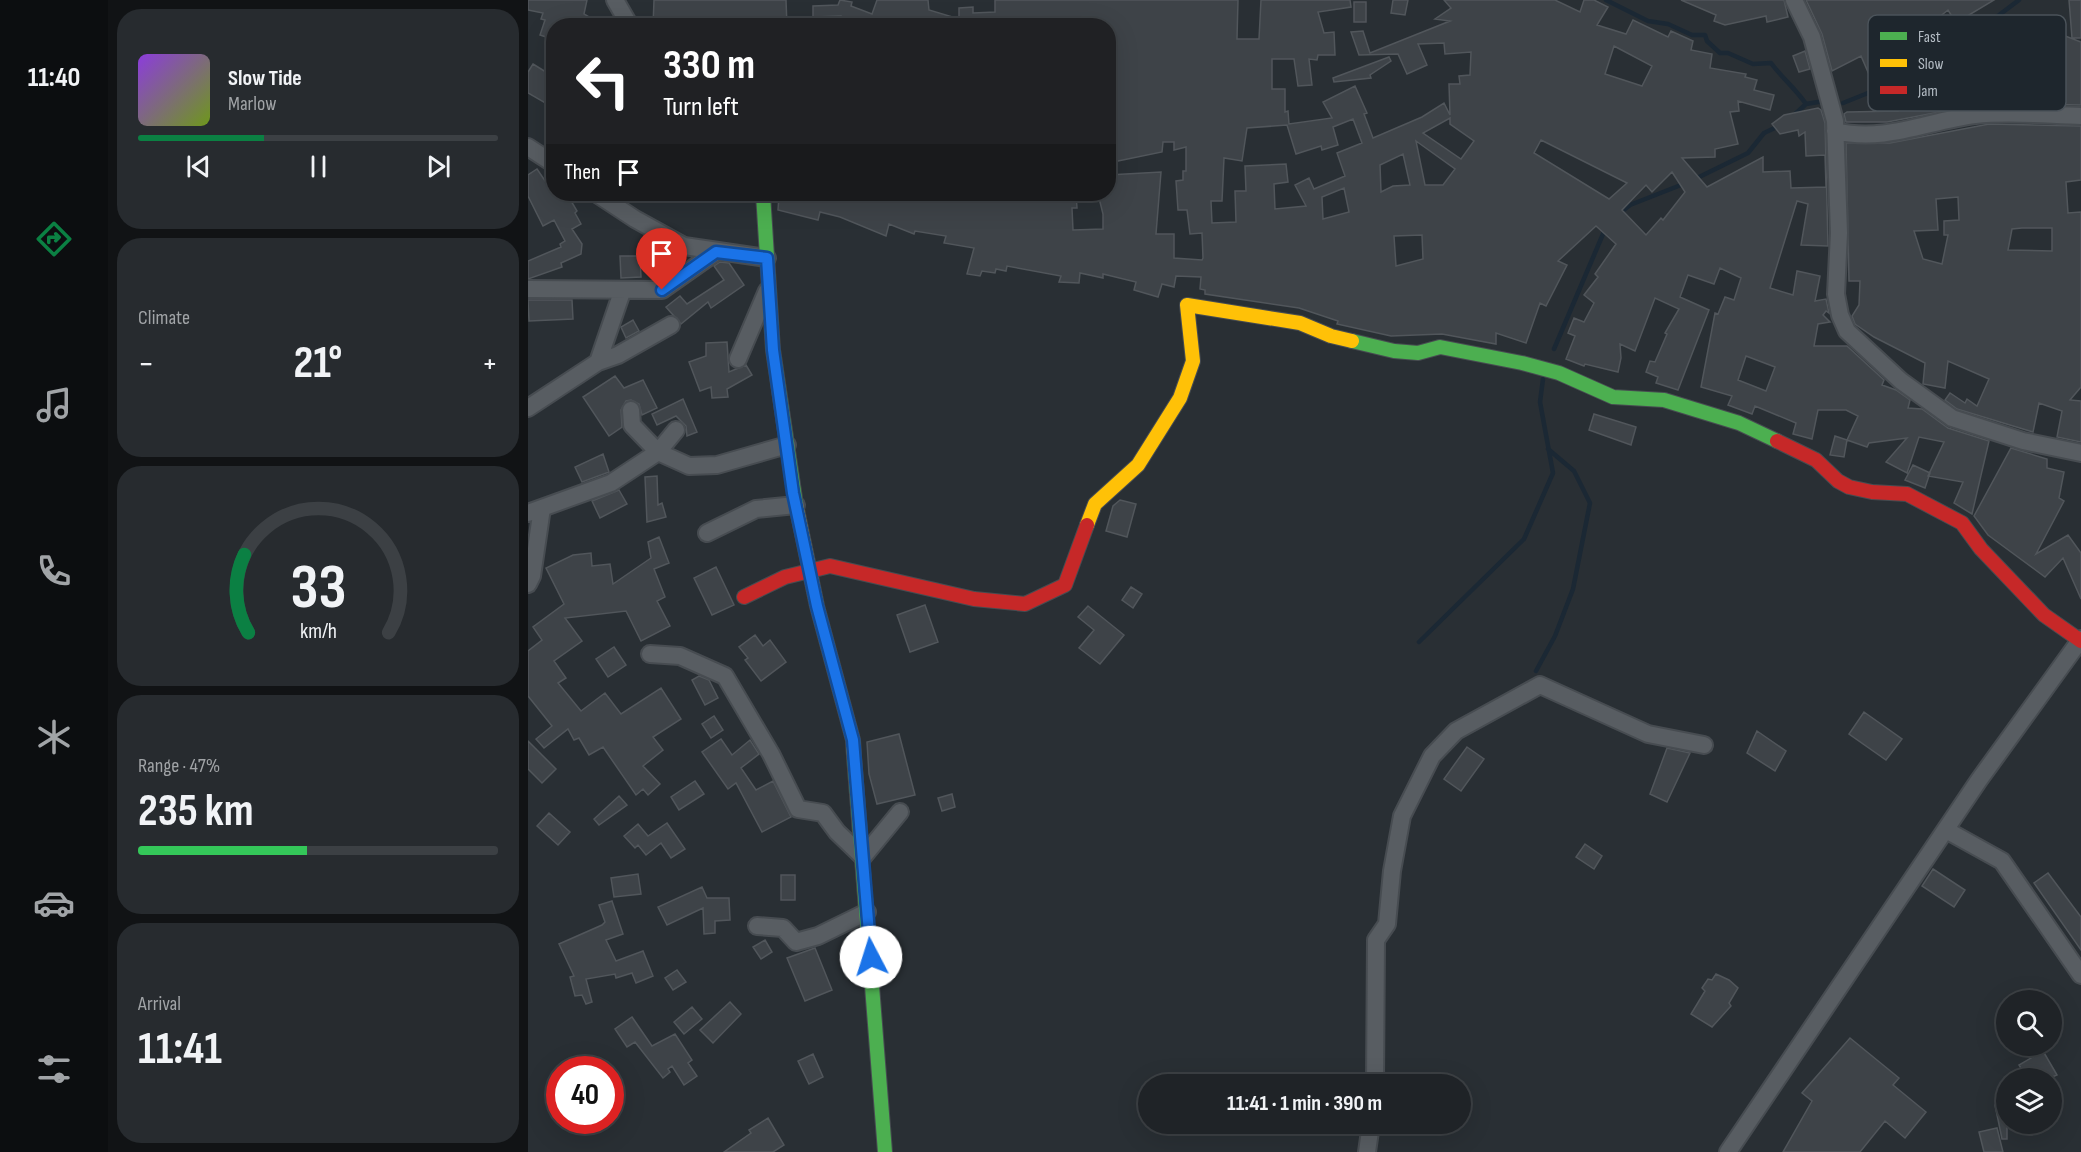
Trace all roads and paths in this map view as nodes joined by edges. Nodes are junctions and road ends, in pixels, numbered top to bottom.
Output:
1 (615, 0) edge
2 (1794, 0) edge
3 (625, 18) edge
4 (2081, 116) edge
5 (1834, 121) junction
6 (528, 147) edge
7 (546, 159) edge
8 (608, 201) edge
9 (763, 201) edge
10 (716, 252) junction
11 (767, 258) junction
12 (528, 289) edge
13 (768, 290) junction
14 (622, 292) junction
15 (671, 325) dead end
16 (738, 359) dead end
17 (598, 362) junction
18 (528, 408) edge
19 (631, 410) dead end
20 (676, 430) dead end
21 (787, 445) junction
22 (658, 452) junction
23 (2081, 453) edge
24 (796, 505) junction
25 (535, 510) edge
26 (707, 533) dead end
27 (809, 569) junction
28 (528, 584) edge
29 (744, 597) dead end
30 (2081, 640) edge
31 (650, 654) dead end
32 (1704, 745) dead end
33 (900, 812) dead end
34 (1946, 830) junction
35 (863, 857) junction
36 (867, 912) junction
37 (757, 926) dead end
38 (2081, 975) edge
39 (1375, 1074) edge
40 (1370, 1134) edge
41 (885, 1152) edge
42 (1367, 1152) edge
43 (1728, 1152) edge

1 - 3 street
2 - 5 street
4 - 5 street
5 - 23 street
6 - 7 street
8 - 10 street
9 - 11 street
10 - 11 street
10 - 14 street
11 - 13 street
12 - 14 street
13 - 16 street
13 - 21 street
14 - 17 street
15 - 17 street
17 - 18 street
19 - 22 street
20 - 22 street
21 - 22 street
21 - 24 street
22 - 25 street
24 - 26 street
24 - 27 street
25 - 28 street
27 - 29 street
27 - 30 street
27 - 35 street
30 - 34 street
31 - 35 street
32 - 39 street
33 - 35 street
34 - 38 street
34 - 43 street
35 - 36 street
36 - 37 street
36 - 41 street
40 - 42 street

